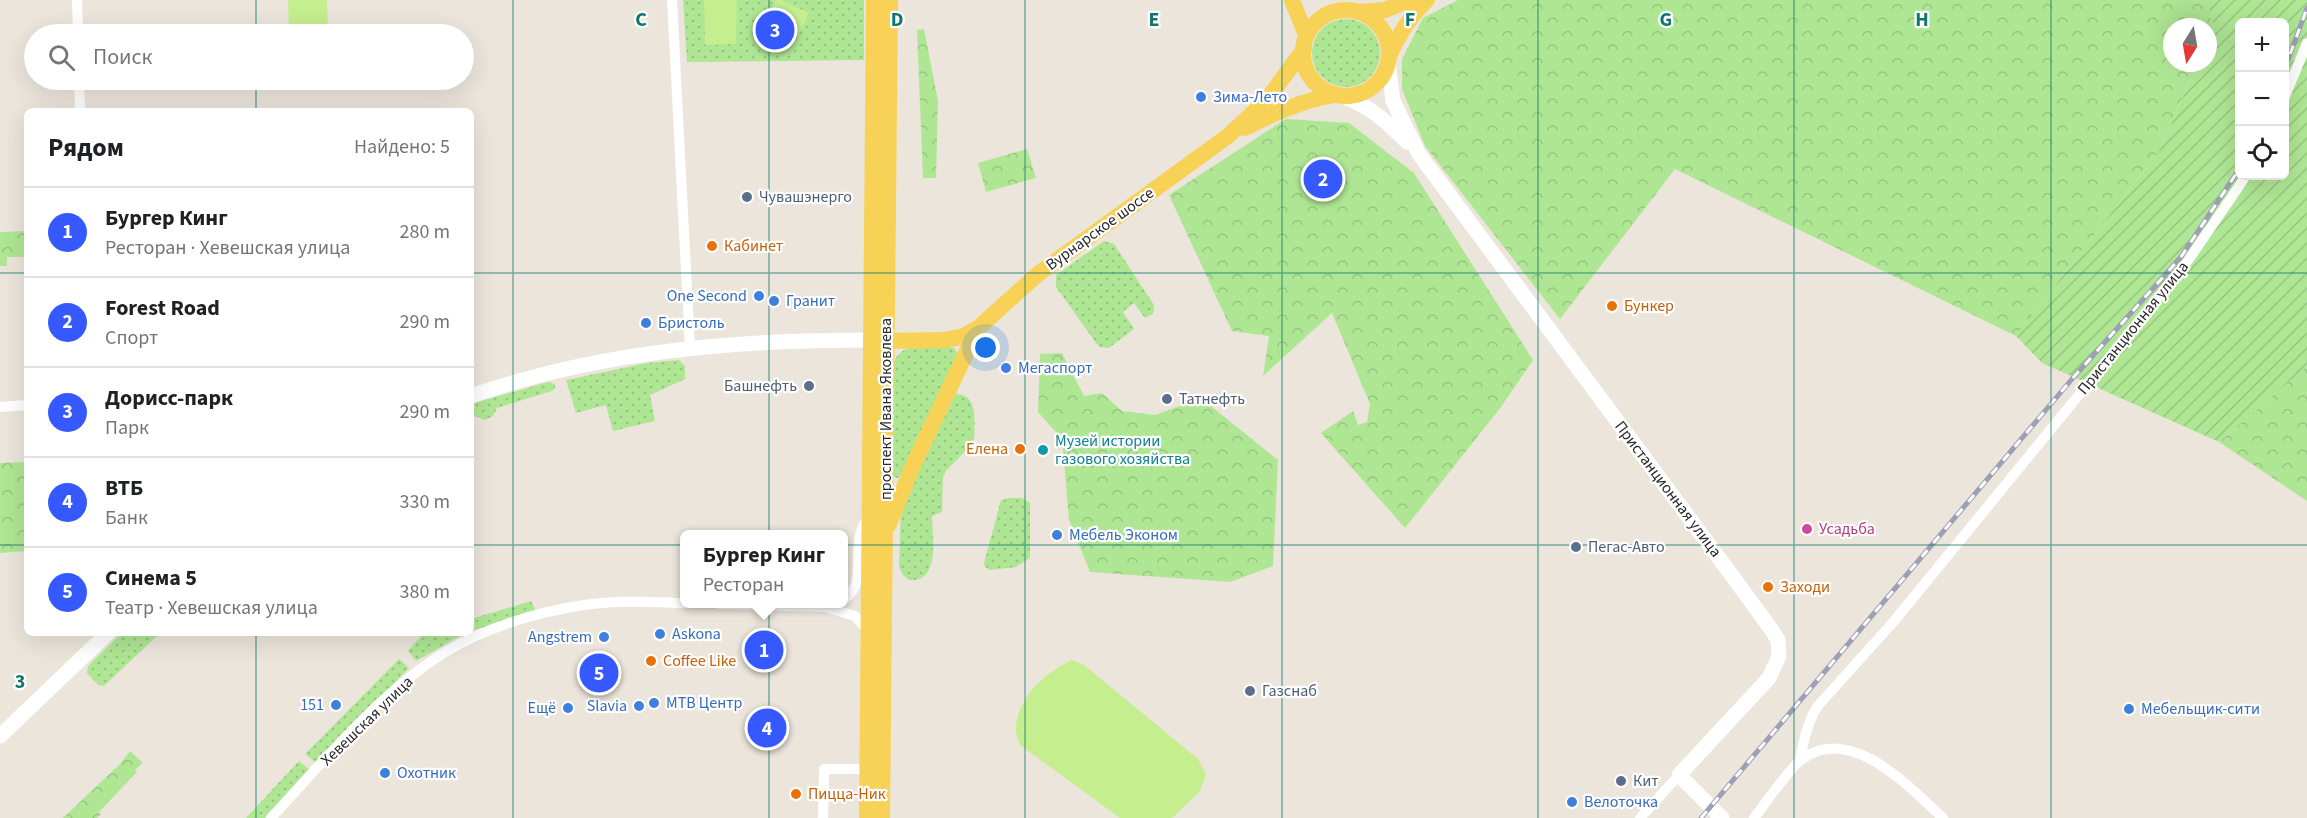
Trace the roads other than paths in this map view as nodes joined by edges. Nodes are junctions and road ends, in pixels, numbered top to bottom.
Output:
1 (77, 0) edge
2 (672, 0) edge
3 (874, 0) edge
4 (890, 0) edge
5 (1292, 0) edge
6 (1328, 0) edge
7 (1409, 0) edge
8 (1426, 0) edge
9 (1354, 11) junction
10 (78, 24) edge
11 (1305, 42) junction
12 (2307, 43) edge
13 (1389, 59) junction
14 (2289, 87) edge
15 (79, 90) edge
16 (1339, 96) junction
17 (80, 108) edge
18 (1228, 136) junction
19 (1419, 154) junction
20 (2243, 180) edge
21 (978, 328) junction
22 (878, 341) junction
23 (690, 348) junction
24 (474, 395) edge
25 (24, 405) edge
26 (0, 407) edge
27 (869, 512) junction
28 (885, 533) junction
29 (848, 597) edge
30 (680, 603) edge
31 (837, 608) edge
32 (869, 632) junction
33 (100, 636) edge
34 (0, 736) edge
35 (1800, 760) junction
36 (868, 769) junction
37 (1679, 775) junction
38 (271, 818) edge
39 (823, 818) edge
40 (867, 818) edge
41 (882, 818) edge
42 (1640, 818) edge
43 (1722, 818) edge
44 (1754, 818) edge
45 (1943, 818) edge

1 - 10 street
2 - 23 street
3 - 22 main road, проспект Ивана Яковлева
4 - 22 main road, проспект Ивана Яковлева
5 - 11 main road
6 - 9 main road
7 - 9 main road
8 - 13 main road
9 - 11 main road
9 - 13 main road
11 - 16 main road
11 - 18 main road, Вурнарское шоссе
12 - 14 street
13 - 16 main road
13 - 19 street, Пристанционная улица
15 - 17 street
16 - 18 main road, Вурнарское шоссе
16 - 19 street, Пристанционная улица
18 - 21 main road, Вурнарское шоссе
19 - 37 street, Пристанционная улица
20 - 35 street, Пристанционная улица
21 - 22 main road
21 - 28 main road
22 - 23 street
22 - 27 main road, проспект Ивана Яковлева
22 - 28 main road, проспект Ивана Яковлева
23 - 24 street
25 - 26 street
27 - 29 street
27 - 32 main road, проспект Ивана Яковлева
28 - 41 main road, проспект Ивана Яковлева
30 - 38 street, Хевешская улица
31 - 32 street
32 - 36 main road, проспект Ивана Яковлева
33 - 34 street
35 - 44 street
35 - 45 street
36 - 39 street
36 - 40 main road, проспект Ивана Яковлева
37 - 42 street, Пристанционная улица
37 - 43 street

